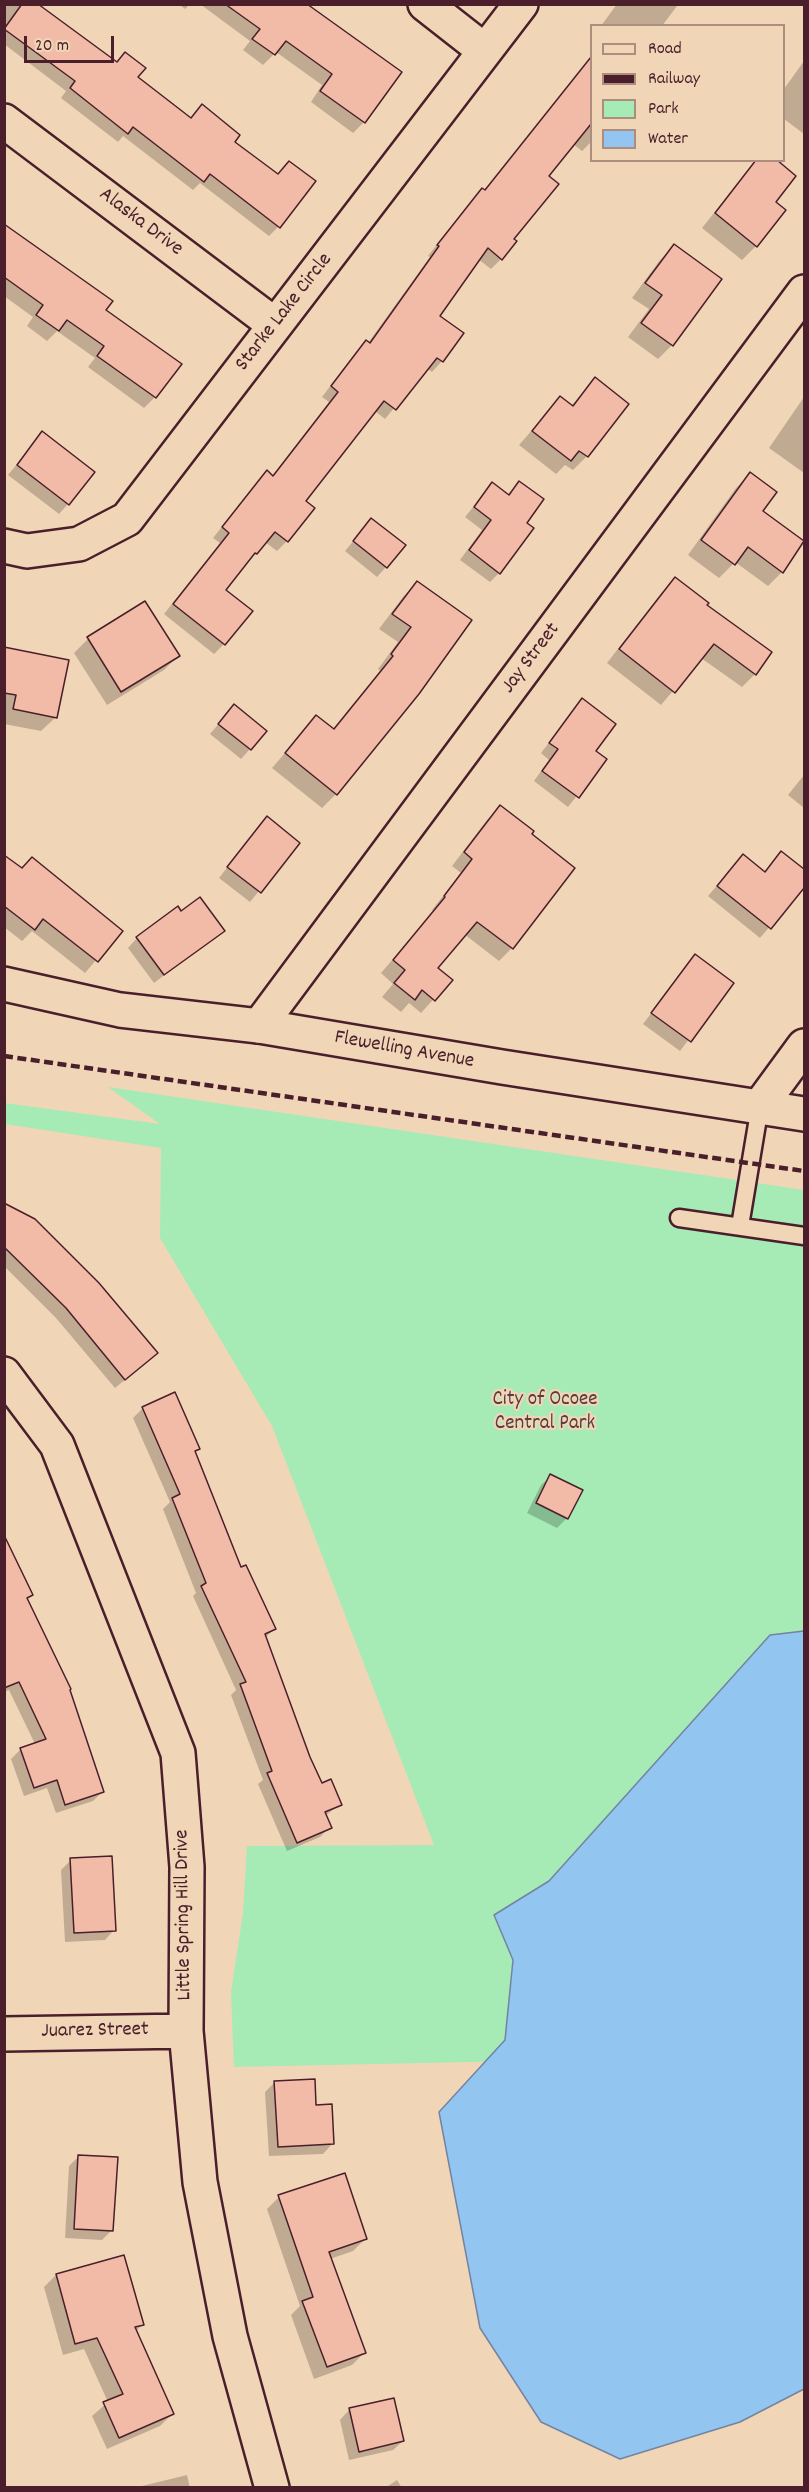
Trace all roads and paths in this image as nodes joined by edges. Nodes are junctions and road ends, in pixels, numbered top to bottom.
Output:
1 (425, 4) edge
2 (521, 4) edge
3 (485, 51) junction
4 (4, 121) edge
5 (804, 292) edge
6 (275, 325) junction
7 (4, 546) edge
8 (4, 984) edge
9 (259, 1026) junction
10 (804, 1046) edge
11 (760, 1106) junction
12 (804, 1114) edge
13 (679, 1218) dead end
14 (740, 1226) junction
15 (804, 1236) edge
16 (4, 1374) edge
17 (186, 2031) junction
18 (4, 2034) edge
19 (272, 2487) edge

1 - 3 street
2 - 3 street, Starke Lake Circle
3 - 6 street, Starke Lake Circle
4 - 6 street, Alaska Drive
5 - 9 street, Jay Street
6 - 7 street, Starke Lake Circle
8 - 9 street, Flewelling Avenue
9 - 11 street, Flewelling Avenue
10 - 11 street
11 - 12 street, Flewelling Avenue
11 - 14 lane
13 - 14 lane
14 - 15 lane
16 - 17 street, Little Spring Hill Drive
17 - 18 street, Juarez Street
17 - 19 street, Little Spring Hill Drive

